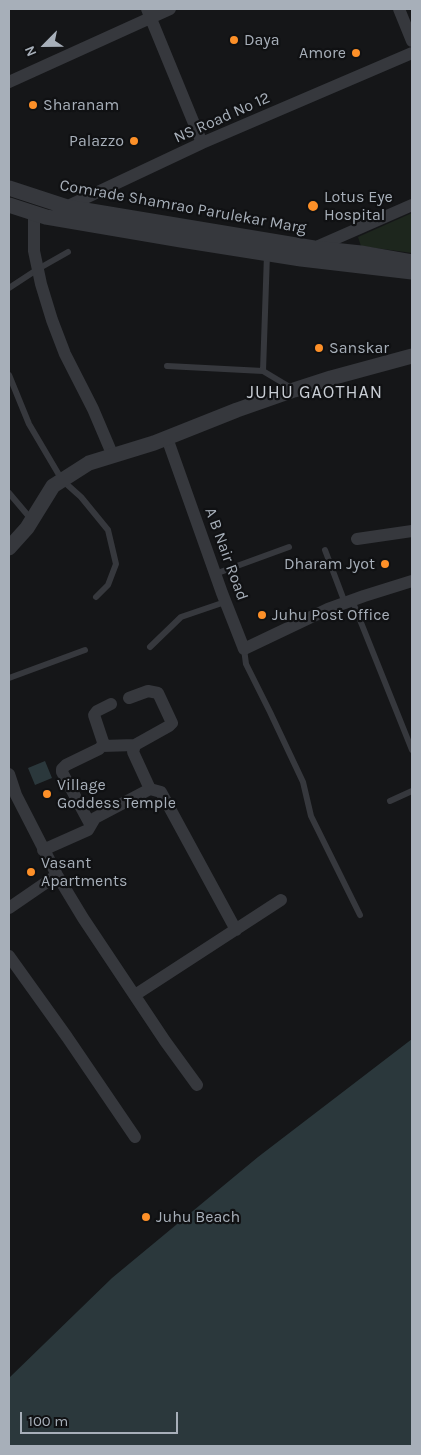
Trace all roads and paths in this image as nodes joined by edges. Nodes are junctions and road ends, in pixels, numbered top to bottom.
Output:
1 (170, 9) edge
2 (399, 9) edge
3 (148, 13) edge
4 (412, 41) edge
5 (412, 53) edge
6 (9, 82) edge
7 (202, 143) junction
8 (9, 188) edge
9 (9, 205) edge
10 (412, 205) edge
11 (67, 207) junction
12 (40, 215) junction
13 (314, 248) junction
14 (68, 252) dead end
15 (267, 253) junction
16 (412, 262) edge
17 (38, 269) junction
18 (412, 272) edge
19 (9, 288) edge
20 (412, 357) edge
21 (167, 366) dead end
22 (263, 371) junction
23 (9, 375) edge
24 (294, 390) junction
25 (167, 438) junction
26 (113, 456) junction
27 (62, 480) junction
28 (9, 493) edge
29 (32, 520) junction
30 (412, 531) edge
31 (357, 539) dead end
32 (289, 547) dead end
33 (9, 548) edge
34 (325, 550) dead end
35 (215, 574) junction
36 (412, 581) edge
37 (96, 597) dead end
38 (349, 601) junction
39 (225, 602) junction
40 (150, 647) dead end
41 (244, 649) junction
42 (85, 650) dead end
43 (9, 678) edge
44 (129, 698) dead end
45 (111, 704) dead end
46 (134, 745) junction
47 (102, 746) junction
48 (412, 750) edge
49 (9, 774) edge
50 (150, 789) junction
51 (412, 791) edge
52 (12, 797) edge
53 (390, 801) dead end
54 (90, 824) junction
55 (44, 850) junction
56 (57, 875) junction
57 (281, 900) dead end
58 (9, 908) edge
59 (360, 915) dead end
60 (236, 930) junction
61 (9, 956) edge
62 (135, 995) junction
63 (197, 1085) dead end
64 (136, 1137) dead end

1 - 3 street
2 - 4 street
3 - 6 street
3 - 7 street
5 - 7 street, NS Road No 12
7 - 11 street, NS Road No 12
8 - 11 street, Comrade Shamrao Parulekar Marg
9 - 12 street, Comrade Shamrao Parulekar Marg
10 - 13 street
11 - 12 street, NS Road No 12
11 - 13 street, Comrade Shamrao Parulekar Marg
12 - 15 street, Comrade Shamrao Parulekar Marg
12 - 17 street
13 - 16 street, Comrade Shamrao Parulekar Marg
14 - 17 lane
15 - 18 street, Comrade Shamrao Parulekar Marg
15 - 22 lane
17 - 19 lane
17 - 26 street
20 - 24 street
21 - 22 lane
22 - 24 lane
23 - 27 lane
24 - 25 street
25 - 26 street
25 - 35 street, A B Nair Road
26 - 27 street
27 - 29 street
27 - 37 lane
28 - 29 lane
29 - 33 street
30 - 31 street
32 - 35 lane
34 - 38 lane
35 - 39 street, A B Nair Road
36 - 38 street
38 - 41 street
38 - 48 lane
39 - 40 lane
39 - 41 street, A B Nair Road
41 - 59 lane
42 - 43 lane
44 - 46 street
45 - 47 street
46 - 47 street
46 - 50 street
47 - 54 street
49 - 52 street
50 - 54 street
50 - 60 street
51 - 53 lane
52 - 55 street
54 - 55 street
55 - 56 street
56 - 58 street
56 - 62 street
57 - 60 street
60 - 62 street
61 - 64 street
62 - 63 street

